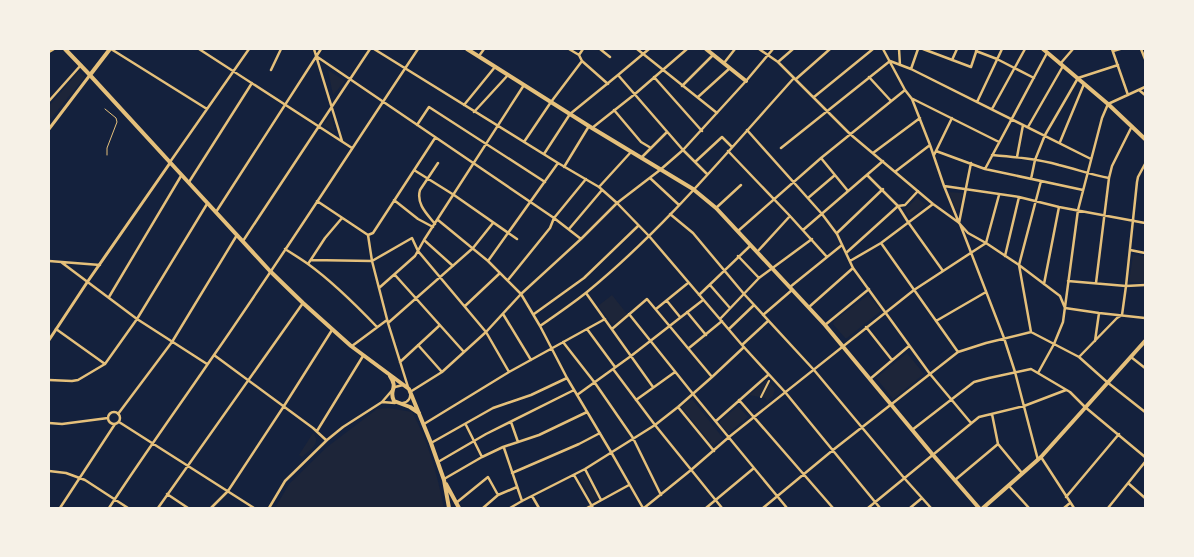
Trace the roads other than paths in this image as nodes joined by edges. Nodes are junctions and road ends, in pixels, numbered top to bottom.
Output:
1 (54, 49) edge
2 (65, 49) edge
3 (111, 49) edge
4 (199, 49) edge
5 (249, 49) edge
6 (281, 49) edge
7 (314, 49) edge
8 (321, 49) edge
9 (370, 49) edge
10 (374, 49) edge
11 (418, 49) edge
12 (467, 49) edge
13 (484, 49) edge
14 (569, 49) edge
15 (583, 49) edge
16 (600, 49) edge
17 (636, 49) edge
18 (649, 49) edge
19 (687, 49) edge
20 (706, 49) edge
21 (735, 49) edge
22 (759, 49) edge
23 (773, 49) edge
24 (793, 49) edge
25 (830, 49) edge
26 (873, 49) edge
27 (883, 49) edge
28 (899, 49) edge
29 (918, 49) edge
30 (923, 49) edge
31 (956, 49) edge
32 (1002, 49) edge
33 (1026, 49) edge
34 (1074, 49) edge
35 (1120, 49) edge
36 (1141, 49) edge
37 (931, 50) edge
38 (977, 50) edge
39 (1045, 50) edge
40 (1112, 50) edge
41 (49, 52) edge
42 (643, 54) junction
43 (769, 54) junction
44 (579, 55) junction
45 (713, 55) junction
46 (316, 56) junction
47 (479, 56) junction
48 (610, 57) dead end
49 (997, 59) junction
50 (1145, 59) edge
51 (952, 60) junction
52 (582, 61) junction
53 (890, 61) junction
54 (778, 62) junction
55 (724, 63) junction
56 (80, 65) junction
57 (900, 65) junction
58 (1062, 65) junction
59 (1118, 65) junction
60 (495, 67) junction
61 (405, 68) junction
62 (730, 68) junction
63 (1014, 68) junction
64 (911, 69) junction
65 (271, 70) dead end
66 (662, 70) junction
67 (234, 71) junction
68 (90, 75) junction
69 (508, 75) junction
70 (618, 75) junction
71 (869, 77) junction
72 (654, 78) junction
73 (795, 78) junction
74 (1034, 78) junction
75 (1078, 78) junction
76 (350, 80) junction
77 (746, 81) junction
78 (252, 83) junction
79 (524, 84) junction
80 (608, 84) junction
81 (1084, 84) junction
82 (682, 86) junction
83 (1145, 87) edge
84 (905, 90) junction
85 (1139, 90) junction
86 (635, 94) junction
87 (1128, 95) junction
88 (1145, 96) edge
89 (814, 97) junction
90 (697, 98) junction
91 (912, 99) junction
92 (49, 101) edge
93 (891, 101) junction
94 (383, 102) junction
95 (551, 102) junction
96 (977, 102) junction
97 (285, 104) junction
98 (1108, 104) junction
99 (464, 105) junction
100 (331, 107) junction
101 (207, 108) junction
102 (105, 109) dead end
103 (992, 109) junction
104 (614, 110) junction
105 (827, 110) junction
106 (474, 112) junction
107 (718, 113) junction
108 (570, 114) junction
109 (920, 118) junction
110 (952, 118) junction
111 (1012, 119) junction
112 (1023, 124) junction
113 (417, 125) junction
114 (319, 126) junction
115 (498, 126) junction
116 (1132, 126) junction
117 (49, 127) edge
118 (590, 127) junction
119 (1028, 127) junction
120 (747, 130) junction
121 (702, 131) junction
122 (667, 132) junction
123 (850, 134) junction
124 (1045, 135) junction
125 (435, 138) junction
126 (1145, 139) edge
127 (342, 141) junction
128 (524, 142) junction
129 (999, 142) junction
130 (1060, 143) junction
131 (486, 144) junction
132 (930, 145) junction
133 (732, 147) junction
134 (352, 148) junction
135 (650, 148) junction
136 (781, 148) dead end
137 (683, 150) junction
138 (728, 151) junction
139 (936, 151) junction
140 (631, 152) junction
141 (873, 153) junction
142 (544, 154) junction
143 (107, 155) dead end
144 (934, 155) junction
145 (992, 155) junction
146 (1017, 157) junction
147 (641, 158) junction
148 (821, 158) junction
149 (1091, 158) junction
150 (1035, 160) junction
151 (883, 161) junction
152 (695, 162) junction
153 (170, 163) junction
154 (438, 163) dead end
155 (558, 163) junction
156 (971, 163) junction
157 (473, 164) junction
158 (1145, 164) edge
159 (564, 167) junction
160 (985, 169) junction
161 (414, 170) junction
162 (660, 170) junction
163 (895, 172) junction
164 (707, 174) junction
165 (1087, 174) junction
166 (835, 175) junction
167 (868, 175) junction
168 (181, 176) junction
169 (650, 178) junction
170 (1109, 178) junction
171 (428, 179) junction
172 (586, 179) junction
173 (1031, 179) junction
174 (1041, 181) junction
175 (545, 182) junction
176 (794, 183) junction
177 (189, 184) junction
178 (740, 185) dead end
179 (944, 186) junction
180 (599, 187) junction
181 (693, 189) junction
182 (882, 189) junction
183 (602, 190) junction
184 (965, 190) junction
185 (1083, 190) junction
186 (848, 191) junction
187 (918, 192) junction
188 (454, 195) junction
189 (999, 195) junction
190 (1019, 197) junction
191 (808, 198) junction
192 (394, 200) junction
193 (774, 200) junction
194 (317, 201) junction
195 (530, 202) junction
196 (1036, 202) junction
197 (617, 203) junction
198 (208, 204) junction
199 (933, 204) junction
200 (679, 205) junction
201 (898, 206) junction
202 (1059, 207) junction
203 (716, 208) junction
204 (1078, 210) junction
205 (216, 212) junction
206 (670, 214) junction
207 (822, 214) junction
208 (790, 216) junction
209 (1105, 216) junction
210 (342, 218) junction
211 (554, 218) junction
212 (438, 220) junction
213 (1133, 221) junction
214 (908, 222) junction
215 (493, 223) junction
216 (959, 223) junction
217 (1145, 223) edge
218 (435, 224) junction
219 (638, 226) junction
220 (433, 227) junction
221 (569, 229) junction
222 (803, 230) junction
223 (738, 231) junction
224 (508, 233) junction
225 (836, 234) junction
226 (237, 235) junction
227 (368, 235) junction
228 (649, 236) junction
229 (517, 239) dead end
230 (581, 239) junction
231 (424, 240) junction
232 (812, 240) junction
233 (243, 241) junction
234 (881, 243) junction
235 (986, 243) junction
236 (751, 245) junction
237 (842, 245) junction
238 (474, 248) junction
239 (285, 249) junction
240 (1130, 250) junction
241 (418, 251) junction
242 (757, 252) junction
243 (846, 253) junction
244 (1145, 253) edge
245 (971, 254) junction
246 (738, 256) junction
247 (1005, 256) junction
248 (827, 257) junction
249 (311, 260) junction
250 (488, 260) junction
251 (49, 261) edge
252 (372, 261) junction
253 (61, 262) junction
254 (850, 262) junction
255 (308, 264) junction
256 (100, 265) junction
257 (1019, 265) junction
258 (454, 266) junction
259 (772, 268) junction
260 (854, 268) junction
261 (724, 270) junction
262 (270, 271) junction
263 (943, 271) junction
264 (500, 273) junction
265 (395, 274) junction
266 (440, 278) junction
267 (759, 278) junction
268 (88, 281) junction
269 (507, 281) junction
270 (1068, 281) junction
271 (688, 282) junction
272 (1096, 283) junction
273 (1044, 284) junction
274 (709, 285) junction
275 (1145, 285) edge
276 (1126, 286) junction
277 (379, 288) junction
278 (791, 289) junction
279 (870, 289) junction
280 (914, 290) junction
281 (986, 292) junction
282 (586, 293) junction
283 (521, 294) junction
284 (744, 294) junction
285 (699, 295) junction
286 (109, 297) junction
287 (417, 298) junction
288 (703, 300) junction
289 (666, 301) junction
290 (303, 304) junction
291 (754, 305) junction
292 (464, 306) junction
293 (809, 307) junction
294 (730, 308) junction
295 (1065, 308) junction
296 (656, 309) junction
297 (687, 312) junction
298 (885, 312) junction
299 (1099, 313) junction
300 (503, 314) junction
301 (534, 314) junction
302 (629, 314) junction
303 (763, 315) junction
304 (1122, 315) junction
305 (680, 317) junction
306 (1145, 318) edge
307 (137, 319) junction
308 (605, 319) junction
309 (721, 320) junction
310 (768, 321) junction
311 (936, 321) junction
312 (388, 322) junction
313 (440, 325) junction
314 (670, 325) junction
315 (825, 325) junction
316 (540, 326) junction
317 (377, 327) junction
318 (866, 327) junction
319 (56, 329) junction
320 (587, 329) junction
321 (612, 329) junction
322 (729, 329) junction
323 (332, 330) junction
324 (486, 332) junction
325 (1031, 332) junction
326 (706, 335) junction
327 (49, 338) edge
328 (1004, 338) junction
329 (650, 341) junction
330 (1145, 341) edge
331 (172, 342) junction
332 (563, 342) junction
333 (1095, 342) junction
334 (1054, 344) junction
335 (418, 345) junction
336 (351, 346) junction
337 (743, 346) junction
338 (842, 346) junction
339 (909, 346) junction
340 (552, 348) junction
341 (689, 348) junction
342 (464, 352) junction
343 (958, 352) junction
344 (214, 355) junction
345 (363, 356) junction
346 (631, 356) junction
347 (1080, 357) junction
348 (1131, 357) junction
349 (531, 360) junction
350 (892, 360) junction
351 (400, 362) junction
352 (105, 364) junction
353 (208, 364) junction
354 (614, 368) junction
355 (1145, 368) edge
356 (814, 370) junction
357 (442, 372) junction
358 (509, 372) junction
359 (675, 372) junction
360 (1015, 372) junction
361 (1038, 373) junction
362 (388, 374) junction
363 (930, 374) junction
364 (768, 375) junction
365 (712, 377) junction
366 (567, 378) junction
367 (49, 380) edge
368 (248, 380) junction
369 (870, 380) junction
370 (769, 381) dead end
371 (1108, 382) junction
372 (594, 383) junction
373 (403, 385) junction
374 (653, 387) junction
375 (393, 389) junction
376 (410, 390) junction
377 (574, 390) junction
378 (1066, 390) junction
379 (785, 392) junction
380 (692, 394) junction
381 (577, 395) junction
382 (762, 397) dead end
383 (952, 399) junction
384 (636, 400) junction
385 (739, 400) junction
386 (382, 402) junction
387 (400, 404) junction
388 (891, 404) junction
389 (284, 406) junction
390 (1024, 406) junction
391 (678, 407) junction
392 (1085, 407) junction
393 (587, 412) junction
394 (1145, 412) edge
395 (419, 413) junction
396 (118, 414) junction
397 (992, 414) junction
398 (754, 417) junction
399 (108, 418) junction
400 (716, 421) junction
401 (511, 422) junction
402 (49, 423) edge
403 (117, 423) junction
404 (971, 423) junction
405 (424, 424) junction
406 (466, 425) junction
407 (655, 425) junction
408 (862, 428) junction
409 (317, 430) junction
410 (912, 430) junction
411 (600, 433) junction
412 (1118, 434) junction
413 (728, 437) junction
414 (634, 438) junction
415 (327, 440) junction
416 (474, 440) junction
417 (518, 442) junction
418 (432, 443) junction
419 (152, 444) junction
420 (998, 444) junction
421 (503, 447) junction
422 (833, 450) junction
423 (714, 451) junction
424 (611, 452) junction
425 (933, 455) junction
426 (482, 457) junction
427 (1145, 457) edge
428 (1039, 458) junction
429 (437, 462) junction
430 (1145, 462) edge
431 (188, 466) junction
432 (754, 468) junction
433 (585, 469) junction
434 (691, 470) junction
435 (49, 471) edge
436 (512, 473) junction
437 (1022, 473) junction
438 (804, 474) junction
439 (574, 475) junction
440 (80, 478) junction
441 (904, 478) junction
442 (444, 480) junction
443 (955, 480) junction
444 (1128, 483) junction
445 (629, 485) junction
446 (1009, 486) junction
447 (517, 487) junction
448 (228, 491) junction
449 (167, 494) junction
450 (498, 495) junction
451 (661, 495) junction
452 (532, 496) junction
453 (777, 496) junction
454 (1066, 497) junction
455 (922, 498) junction
456 (1145, 498) edge
457 (115, 499) junction
458 (601, 500) junction
459 (522, 501) junction
460 (716, 501) junction
461 (875, 502) junction
462 (456, 503) junction
463 (1070, 503) junction
464 (592, 507) edge
465 (60, 508) edge
466 (109, 508) edge
467 (128, 508) edge
468 (158, 508) edge
469 (188, 508) edge
470 (211, 508) edge
471 (254, 508) edge
472 (269, 508) edge
473 (449, 508) edge
474 (459, 508) edge
475 (483, 508) edge
476 (510, 508) edge
477 (540, 508) edge
478 (587, 508) edge
479 (643, 508) edge
480 (706, 508) edge
481 (722, 508) edge
482 (764, 508) edge
483 (787, 508) edge
484 (833, 508) edge
485 (868, 508) edge
486 (880, 508) edge
487 (910, 508) edge
488 (931, 508) edge
489 (981, 508) edge
490 (1029, 508) edge
491 (1064, 508) edge
492 (1074, 508) edge
493 (1108, 508) edge

1 - 41 street
2 - 56 main road
3 - 68 main road
3 - 101 street
4 - 67 street
5 - 67 street
6 - 65 street
7 - 46 street
8 - 46 street
9 - 76 street
10 - 61 street
11 - 61 street
12 - 47 main road
13 - 47 street
14 - 44 street
15 - 44 street
16 - 48 street
17 - 42 street
18 - 42 street
19 - 66 street
20 - 45 main road
21 - 55 street
22 - 43 street
23 - 43 street
24 - 54 street
25 - 73 street
26 - 89 street
27 - 53 street
28 - 57 street
29 - 64 street
30 - 37 street
31 - 51 street
32 - 49 street
33 - 63 street
34 - 58 street
35 - 40 street
36 - 50 street
37 - 51 street
38 - 49 street
38 - 51 street
39 - 58 main road
39 - 74 street
40 - 59 street
42 - 66 street
42 - 70 street
43 - 54 street
43 - 77 street
44 - 52 street
45 - 55 main road
45 - 82 street
46 - 76 street
46 - 97 street
46 - 100 street
47 - 60 main road
49 - 63 street
49 - 96 street
52 - 80 street
52 - 95 street
53 - 57 street
53 - 71 street
53 - 84 street
54 - 73 street
55 - 62 main road
56 - 68 main road
56 - 92 street
57 - 64 street
58 - 75 main road
58 - 119 street
59 - 75 street
59 - 87 street
60 - 69 main road
60 - 99 street
61 - 94 street
61 - 99 street
62 - 77 main road
62 - 90 street
63 - 74 street
63 - 103 street
64 - 96 street
66 - 72 street
66 - 82 street
67 - 78 street
67 - 101 street
68 - 117 street
68 - 153 main road
69 - 79 main road
69 - 106 street
70 - 80 street
70 - 86 street
71 - 93 street
71 - 105 street
72 - 86 street
72 - 121 street
73 - 89 street
73 - 120 street
74 - 111 street
75 - 81 main road
75 - 124 street
76 - 94 street
76 - 100 street
77 - 107 street
78 - 97 street
78 - 177 street
79 - 95 main road
79 - 115 street
80 - 108 street
81 - 98 main road
81 - 130 street
82 - 90 street
83 - 85 street
84 - 91 street
84 - 93 street
85 - 87 street
85 - 88 street
86 - 104 street
86 - 122 street
87 - 98 street
89 - 105 street
90 - 107 street
91 - 109 street
91 - 110 street
93 - 123 street
94 - 113 street
94 - 134 street
95 - 108 main road
95 - 128 street
96 - 103 street
97 - 114 street
97 - 205 street
98 - 116 main road
98 - 149 street
99 - 106 street
100 - 114 street
100 - 127 street
101 - 153 street
102 - 143 lane
103 - 111 street
104 - 118 street
104 - 135 street
105 - 123 street
105 - 136 street
106 - 115 street
107 - 121 street
108 - 118 main road
108 - 142 street
109 - 132 street
109 - 141 street
110 - 129 street
110 - 139 street
111 - 112 street
111 - 129 street
112 - 119 street
112 - 146 street
113 - 125 street
113 - 131 street
114 - 127 street
114 - 233 street
115 - 128 street
115 - 131 street
116 - 126 main road
116 - 170 street
118 - 140 main road
118 - 159 street
119 - 124 street
120 - 133 street
120 - 176 street
121 - 137 street
122 - 135 street
122 - 137 street
123 - 141 street
123 - 148 street
124 - 130 street
124 - 150 street
125 - 157 street
125 - 161 street
127 - 134 street
128 - 142 street
129 - 145 street
130 - 149 street
131 - 157 street
131 - 175 street
132 - 144 street
132 - 163 street
133 - 138 street
133 - 152 street
134 - 194 street
135 - 147 street
137 - 152 street
137 - 162 street
138 - 164 street
138 - 193 street
139 - 144 street
139 - 156 street
140 - 147 main road
140 - 180 street
141 - 151 street
142 - 155 street
144 - 179 street
145 - 146 street
145 - 160 street
146 - 150 street
147 - 162 main road
148 - 166 street
148 - 176 street
149 - 165 street
150 - 165 street
150 - 173 street
151 - 163 street
151 - 167 street
152 - 164 street
153 - 168 main road
153 - 256 street
154 - 171 street
155 - 159 street
155 - 175 street
156 - 160 street
156 - 184 street
157 - 188 street
157 - 195 street
158 - 213 street
159 - 172 street
160 - 173 street
161 - 171 street
161 - 192 street
162 - 169 street
162 - 181 main road
163 - 187 street
164 - 181 street
165 - 170 street
165 - 185 street
166 - 186 street
166 - 191 street
167 - 182 street
167 - 186 street
168 - 177 main road
168 - 286 street
169 - 197 street
169 - 200 street
170 - 209 street
171 - 188 street
171 - 218 street
172 - 180 street
172 - 211 street
173 - 174 street
174 - 185 street
174 - 196 street
175 - 195 street
176 - 191 street
176 - 193 street
177 - 198 main road
178 - 203 street
179 - 184 street
179 - 216 street
180 - 183 street
181 - 200 street
181 - 203 main road
182 - 201 street
182 - 225 street
183 - 197 street
183 - 221 street
184 - 189 street
184 - 216 street
185 - 204 street
186 - 207 street
187 - 199 street
187 - 201 street
188 - 212 street
188 - 215 street
189 - 190 street
189 - 235 street
190 - 196 street
190 - 247 street
191 - 207 street
192 - 220 street
192 - 227 street
193 - 208 street
193 - 223 street
194 - 210 street
194 - 239 street
195 - 211 street
195 - 224 street
196 - 202 street
196 - 257 street
197 - 219 street
197 - 230 street
198 - 205 main road
198 - 307 street
199 - 214 street
199 - 216 street
200 - 206 street
201 - 214 street
201 - 243 street
202 - 204 street
202 - 273 street
203 - 223 main road
204 - 209 street
204 - 270 street
205 - 226 main road
206 - 228 street
206 - 261 street
207 - 222 street
207 - 225 street
208 - 222 street
208 - 242 street
209 - 213 street
209 - 272 street
210 - 227 street
210 - 249 street
211 - 221 street
211 - 269 street
212 - 218 street
212 - 238 street
213 - 217 street
213 - 240 street
214 - 234 street
214 - 263 street
215 - 224 street
215 - 238 street
216 - 235 street
216 - 245 street
218 - 220 street
219 - 228 street
219 - 301 street
220 - 231 street
221 - 230 street
222 - 232 street
223 - 236 main road
224 - 229 street
224 - 250 street
225 - 237 street
226 - 233 main road
226 - 331 street
227 - 252 street
228 - 271 street
228 - 282 street
230 - 283 street
231 - 241 street
231 - 258 street
232 - 248 street
232 - 259 street
233 - 262 main road
234 - 254 street
234 - 280 street
235 - 245 street
235 - 247 street
236 - 242 main road
236 - 246 street
237 - 243 street
237 - 248 street
238 - 250 street
238 - 258 street
239 - 255 street
239 - 262 street
240 - 244 street
240 - 276 street
241 - 252 street
241 - 265 street
241 - 266 street
242 - 259 main road
243 - 254 street
245 - 263 street
245 - 281 street
246 - 261 street
246 - 267 street
247 - 257 street
248 - 278 street
249 - 252 street
249 - 255 street
250 - 264 street
251 - 253 street
252 - 277 street
253 - 256 street
253 - 268 street
254 - 260 street
255 - 317 street
256 - 268 street
257 - 273 street
257 - 325 street
258 - 266 street
259 - 267 street
259 - 278 main road
260 - 279 street
260 - 293 street
261 - 274 street
261 - 284 street
262 - 290 main road
262 - 344 street
263 - 280 street
264 - 269 street
264 - 292 street
265 - 277 street
265 - 287 street
266 - 287 street
266 - 292 street
267 - 284 street
268 - 286 street
268 - 319 street
269 - 283 street
270 - 272 street
270 - 295 street
271 - 285 street
271 - 289 street
272 - 276 street
273 - 295 street
274 - 285 street
274 - 294 street
275 - 276 street
276 - 304 street
277 - 312 street
278 - 293 main road
278 - 303 street
279 - 298 street
279 - 315 street
280 - 298 street
280 - 311 street
281 - 311 street
281 - 328 street
282 - 308 street
282 - 316 street
283 - 300 street
283 - 301 street
284 - 291 street
284 - 294 street
285 - 288 street
286 - 307 street
287 - 312 street
287 - 313 street
288 - 297 street
288 - 309 street
289 - 296 street
289 - 305 street
290 - 323 main road
290 - 368 street
291 - 303 street
291 - 322 street
292 - 324 street
293 - 315 main road
294 - 309 street
295 - 299 street
295 - 334 street
296 - 302 street
296 - 314 street
297 - 305 street
297 - 326 street
298 - 318 street
298 - 339 street
299 - 304 street
299 - 333 street
300 - 324 street
300 - 349 street
301 - 316 street
302 - 321 street
302 - 329 street
303 - 310 street
304 - 306 street
304 - 333 street
305 - 314 street
307 - 331 street
307 - 352 street
308 - 320 street
308 - 321 street
309 - 322 street
309 - 326 street
310 - 337 street
310 - 356 street
311 - 343 street
312 - 317 street
312 - 351 street
313 - 335 street
313 - 342 street
314 - 329 street
314 - 341 street
315 - 338 main road
316 - 340 street
317 - 336 street
318 - 338 street
318 - 350 street
319 - 327 street
319 - 352 street
320 - 332 street
320 - 354 street
321 - 346 street
322 - 337 street
323 - 336 main road
323 - 389 street
324 - 342 street
324 - 358 street
325 - 328 street
325 - 334 street
326 - 341 street
328 - 343 street
328 - 360 street
329 - 346 street
329 - 359 street
330 - 348 main road
331 - 353 street
331 - 396 street
332 - 340 street
332 - 372 street
333 - 347 street
334 - 347 street
334 - 361 street
335 - 351 street
335 - 357 street
336 - 345 main road
337 - 364 street
337 - 365 street
338 - 356 street
338 - 369 main road
339 - 350 street
339 - 363 street
340 - 349 street
340 - 366 street
341 - 365 street
342 - 357 street
343 - 363 street
344 - 353 street
344 - 368 street
345 - 362 main road
345 - 409 street
346 - 354 street
346 - 374 street
347 - 371 street
348 - 355 street
348 - 371 main road
349 - 358 street
350 - 369 street
351 - 376 street
352 - 367 street
353 - 419 street
354 - 372 street
354 - 384 street
356 - 379 street
356 - 408 street
357 - 376 street
358 - 405 street
359 - 374 street
359 - 380 street
360 - 361 street
360 - 383 street
360 - 390 street
361 - 378 street
362 - 373 main road
362 - 375 main road
363 - 383 street
363 - 388 street
364 - 379 street
364 - 385 street
365 - 380 street
366 - 377 street
366 - 406 street
368 - 389 street
368 - 431 street
369 - 388 main road
370 - 382 street
371 - 392 main road
371 - 394 street
372 - 381 street
372 - 414 street
373 - 375 street
373 - 376 main road
374 - 384 street
375 - 386 street
375 - 387 main road
376 - 387 street
376 - 395 main road
377 - 381 street
377 - 401 street
378 - 390 street
378 - 392 street
379 - 398 street
379 - 422 street
380 - 391 street
380 - 400 street
381 - 393 street
383 - 404 street
383 - 410 street
384 - 407 street
385 - 398 street
385 - 400 street
386 - 387 street
386 - 415 street
387 - 395 main road
388 - 408 street
388 - 410 main road
389 - 409 street
389 - 448 street
390 - 397 street
390 - 428 street
391 - 407 street
391 - 423 street
392 - 412 street
392 - 428 main road
393 - 411 street
393 - 417 street
395 - 405 main road
396 - 399 street
396 - 403 street
397 - 404 street
397 - 420 street
398 - 413 street
398 - 438 street
399 - 402 street
399 - 403 street
400 - 413 street
401 - 416 street
401 - 417 street
403 - 419 street
403 - 440 street
404 - 425 street
405 - 418 main road
406 - 416 street
406 - 418 street
407 - 414 street
407 - 434 street
408 - 422 street
408 - 441 street
409 - 415 street
410 - 425 main road
411 - 424 street
411 - 436 street
412 - 427 street
412 - 454 street
413 - 423 street
413 - 432 street
414 - 424 street
414 - 451 street
415 - 472 street
416 - 426 street
416 - 429 street
417 - 421 street
418 - 429 main road
419 - 431 street
419 - 457 street
420 - 437 street
420 - 443 street
421 - 426 street
421 - 436 street
422 - 438 street
422 - 461 street
423 - 434 street
424 - 433 street
424 - 445 street
425 - 441 street
425 - 443 main road
426 - 442 street
428 - 437 main road
428 - 454 street
429 - 442 main road
430 - 444 street
431 - 448 street
431 - 449 street
432 - 453 street
432 - 460 street
433 - 439 street
433 - 458 street
434 - 451 street
434 - 460 street
435 - 440 street
436 - 447 street
437 - 446 main road
438 - 453 street
438 - 484 street
439 - 452 street
439 - 464 street
440 - 457 street
440 - 465 street
441 - 455 street
441 - 461 street
442 - 462 main road
442 - 473 main road
443 - 489 main road
444 - 456 street
444 - 493 street
445 - 458 street
445 - 479 street
446 - 489 main road
446 - 490 street
447 - 450 street
447 - 459 street
448 - 470 street
448 - 471 street
449 - 468 street
449 - 469 street
450 - 462 street
450 - 475 street
451 - 479 street
452 - 459 street
452 - 477 street
453 - 482 street
453 - 483 street
454 - 463 street
455 - 487 street
455 - 488 street
457 - 466 street
457 - 467 street
458 - 464 street
459 - 476 street
460 - 480 street
460 - 481 street
461 - 485 street
461 - 486 street
462 - 474 main road
463 - 491 street
463 - 492 street
464 - 478 street

